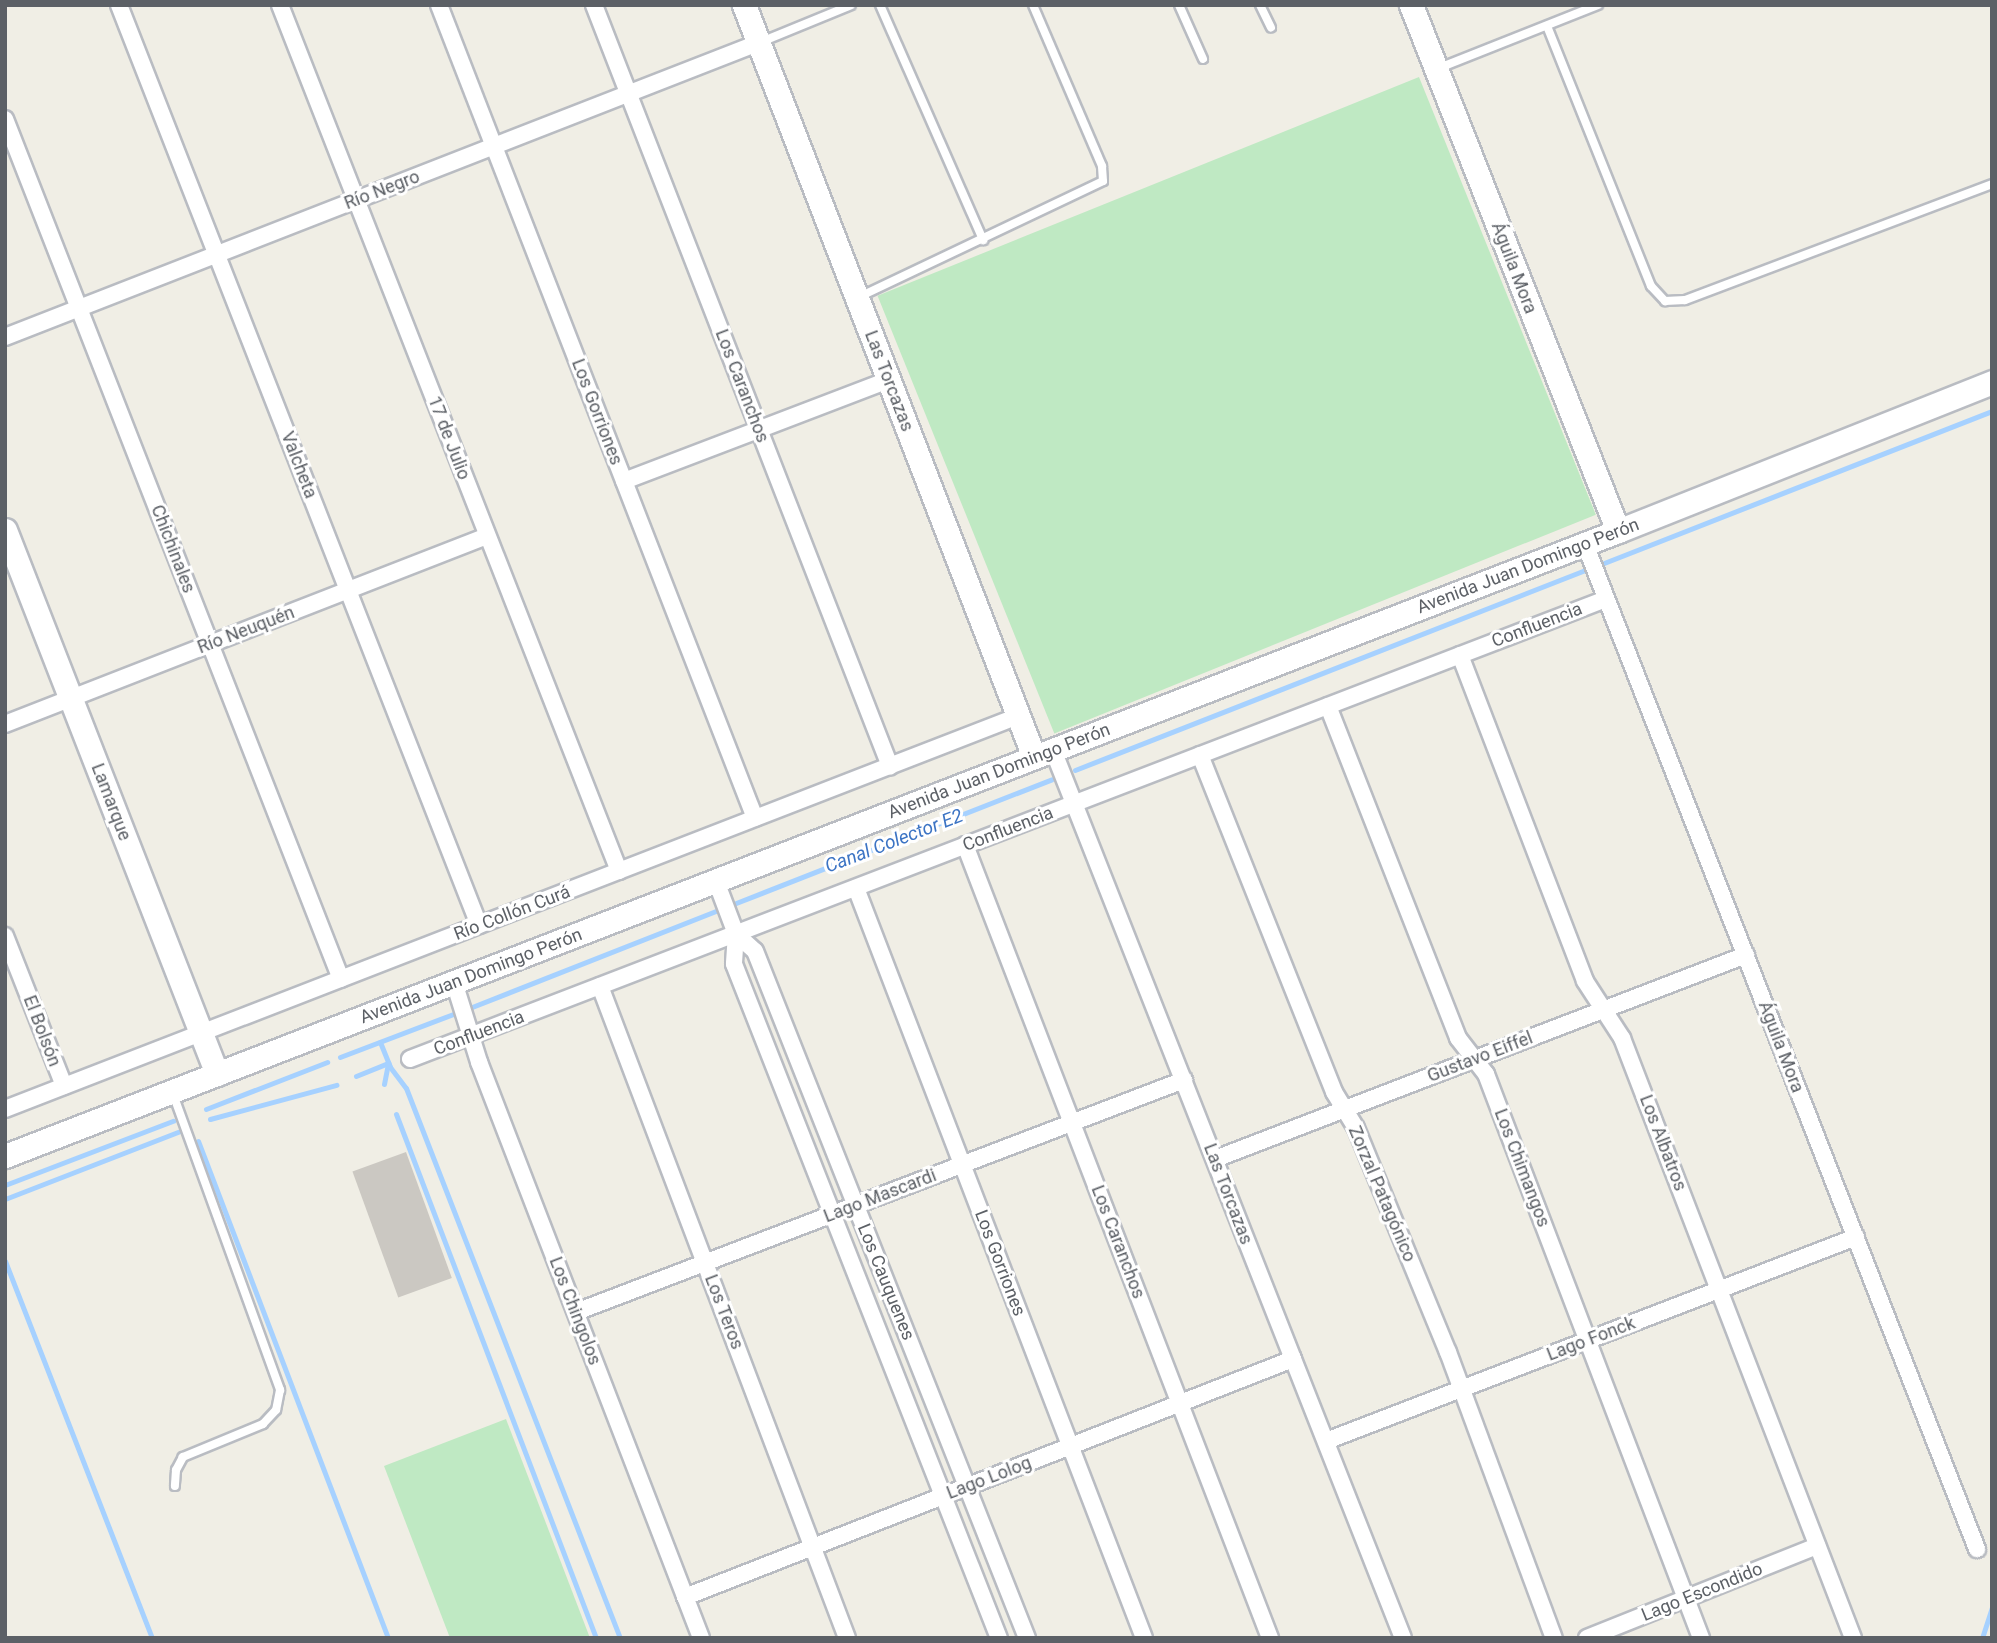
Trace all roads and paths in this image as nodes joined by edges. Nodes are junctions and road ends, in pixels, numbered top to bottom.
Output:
1 (119, 5) edge
2 (280, 5) edge
3 (439, 5) edge
4 (594, 5) edge
5 (744, 5) edge
6 (851, 5) edge
7 (880, 5) edge
8 (1033, 5) edge
9 (1179, 5) edge
10 (1260, 5) edge
11 (1411, 5) edge
12 (1598, 5) edge
13 (1547, 26) junction
14 (1271, 28) dead end
15 (758, 43) junction
16 (1203, 59) dead end
17 (1436, 70) junction
18 (628, 94) junction
19 (5, 119) edge
20 (494, 146) junction
21 (1992, 184) edge
22 (356, 200) junction
23 (983, 240) junction
24 (217, 254) junction
25 (857, 298) junction
26 (79, 308) junction
27 (5, 337) edge
28 (888, 380) junction
29 (1992, 382) edge
30 (759, 429) junction
31 (624, 481) junction
32 (5, 530) edge
33 (1618, 531) junction
34 (488, 536) junction
35 (1585, 544) junction
36 (348, 590) junction
37 (1606, 599) junction
38 (210, 644) junction
39 (1460, 655) junction
40 (71, 699) junction
41 (1328, 706) junction
42 (1018, 716) junction
43 (5, 724) edge
44 (1044, 753) junction
45 (1200, 755) junction
46 (890, 766) junction
47 (1075, 803) junction
48 (755, 818) junction
49 (965, 845) junction
50 (619, 871) junction
51 (716, 881) junction
52 (856, 888) junction
53 (480, 925) junction
54 (736, 933) junction
55 (5, 936) edge
56 (1745, 955) junction
57 (341, 979) junction
58 (454, 982) junction
59 (600, 986) junction
60 (1604, 1010) junction
61 (201, 1033) junction
62 (472, 1035) junction
63 (410, 1059) dead end
64 (1476, 1059) junction
65 (217, 1074) junction
66 (1184, 1080) junction
67 (64, 1086) junction
68 (172, 1091) junction
69 (5, 1109) edge
70 (1344, 1109) junction
71 (1072, 1123) junction
72 (5, 1156) edge
73 (1214, 1158) junction
74 (962, 1165) junction
75 (856, 1205) junction
76 (833, 1214) junction
77 (1856, 1237) junction
78 (705, 1263) junction
79 (1719, 1290) junction
80 (576, 1312) junction
81 (1588, 1340) junction
82 (1293, 1359) junction
83 (1461, 1389) junction
84 (1180, 1404) junction
85 (1326, 1441) junction
86 (1071, 1446) junction
87 (175, 1486) dead end
88 (967, 1487) junction
89 (944, 1496) junction
90 (1817, 1546) junction
91 (813, 1547) junction
92 (1977, 1549) dead end
93 (685, 1597) junction
94 (1686, 1598) junction
95 (701, 1638) edge
96 (847, 1638) edge
97 (999, 1638) edge
98 (1027, 1638) edge
99 (1144, 1638) edge
100 (1270, 1638) edge
101 (1403, 1638) edge
102 (1554, 1638) edge
103 (1587, 1638) edge
104 (1701, 1638) edge
105 (1853, 1638) edge

1 - 24 street, Valcheta
2 - 22 street, 17 de Julio
3 - 20 street, Los Gorriones
4 - 18 street, Los Caranchos
5 - 15 street, Las Torcazas
6 - 15 lane
7 - 23 lane
8 - 23 lane
9 - 16 lane
10 - 14 lane
11 - 17 street, Águila Mora
12 - 13 lane
13 - 17 lane
13 - 21 lane
15 - 18 street, Río Negro
15 - 25 street, Las Torcazas
17 - 33 street, Águila Mora
18 - 20 street, Río Negro
18 - 30 street, Los Caranchos
19 - 26 street, Chichinales
20 - 22 street, Río Negro
20 - 31 street, Los Gorriones
22 - 24 street, Río Negro
22 - 34 street, 17 de Julio
23 - 25 lane
24 - 26 street, Río Negro
24 - 36 street, Valcheta
25 - 28 street, Las Torcazas
26 - 27 street, Río Negro
26 - 38 street, Chichinales
28 - 30 street
28 - 42 street, Las Torcazas
29 - 33 street, Avenida Juan Domingo Perón
30 - 31 street
30 - 46 street, Los Caranchos
31 - 48 street, Los Gorriones
32 - 40 street, Lamarque
33 - 35 street, Avenida Juan Domingo Perón
34 - 36 street, Río Neuquén
34 - 50 street, 17 de Julio
35 - 37 street, Águila Mora
35 - 44 street, Avenida Juan Domingo Perón
36 - 38 street, Río Neuquén
36 - 53 street, Valcheta
37 - 39 street, Confluencia
37 - 56 street, Águila Mora
38 - 40 street, Río Neuquén
38 - 57 street, Chichinales
39 - 41 street, Confluencia
39 - 60 street, Los Albatros
40 - 43 street, Río Neuquén
40 - 61 street, Lamarque
41 - 45 street, Confluencia
41 - 64 street, Los Chimangos
42 - 44 street, Las Torcazas
42 - 46 street, Río Collón Curá
44 - 47 street, Las Torcazas
44 - 51 street, Avenida Juan Domingo Perón
45 - 47 street, Confluencia
45 - 70 street, Zorzal Patagónico
46 - 48 street, Río Collón Curá
47 - 49 street, Confluencia
47 - 66 street, Las Torcazas
48 - 50 street, Río Collón Curá
49 - 52 street, Confluencia
49 - 71 street, Los Caranchos
50 - 53 street, Río Collón Curá
51 - 54 street, Los Cauquenes
51 - 58 street, Avenida Juan Domingo Perón
52 - 54 street, Confluencia
52 - 74 street, Los Gorriones
53 - 57 street, Río Collón Curá
54 - 59 street, Confluencia
54 - 75 street, Los Cauquenes
54 - 76 street, Los Cauquenes
55 - 67 street, El Bolsón
56 - 60 street, Gustavo Eiffel
56 - 77 street, Águila Mora
57 - 61 street, Río Collón Curá
58 - 62 street, Los Chingolos
58 - 65 street, Avenida Juan Domingo Perón
59 - 62 street, Confluencia
59 - 78 street, Los Teros
60 - 64 street, Gustavo Eiffel
60 - 79 street, Los Albatros
61 - 65 street, Lamarque
61 - 67 street, Río Collón Curá
62 - 63 street, Confluencia
62 - 80 street, Los Chingolos
64 - 70 street, Gustavo Eiffel
64 - 81 street, Los Chimangos
65 - 68 street, Avenida Juan Domingo Perón
66 - 71 street, Lago Mascardi
66 - 73 street, Las Torcazas
67 - 69 street, Río Collón Curá
68 - 72 street, Avenida Juan Domingo Perón
68 - 87 lane
70 - 73 street, Gustavo Eiffel
70 - 83 street, Zorzal Patagónico
71 - 74 street, Lago Mascardi
71 - 84 street, Los Caranchos
73 - 82 street, Las Torcazas
74 - 75 street, Lago Mascardi
74 - 86 street, Los Gorriones
75 - 76 street, Lago Mascardi
75 - 88 street, Los Cauquenes
76 - 78 street, Lago Mascardi
76 - 89 street, Los Cauquenes
77 - 79 street, Lago Fonck
77 - 92 street, Águila Mora
78 - 80 street, Lago Mascardi
78 - 91 street, Los Teros
79 - 81 street, Lago Fonck
79 - 90 street, Los Albatros
80 - 93 street, Los Chingolos
81 - 83 street, Lago Fonck
81 - 94 street, Los Chimangos
82 - 84 street, Lago Lolog
82 - 85 street, Las Torcazas
83 - 85 street, Lago Fonck
83 - 102 street, Zorzal Patagónico
84 - 86 street, Lago Lolog
84 - 100 street, Los Caranchos
85 - 101 street, Las Torcazas
86 - 88 street, Lago Lolog
86 - 99 street, Los Gorriones
88 - 89 street, Lago Lolog
88 - 98 street, Los Cauquenes
89 - 91 street, Lago Lolog
89 - 97 street, Los Cauquenes
90 - 94 street, Lago Escondido
90 - 105 street, Los Albatros
91 - 93 street, Lago Lolog
91 - 96 street, Los Teros
93 - 95 street, Los Chingolos
94 - 103 street, Lago Escondido
94 - 104 street, Los Chimangos

